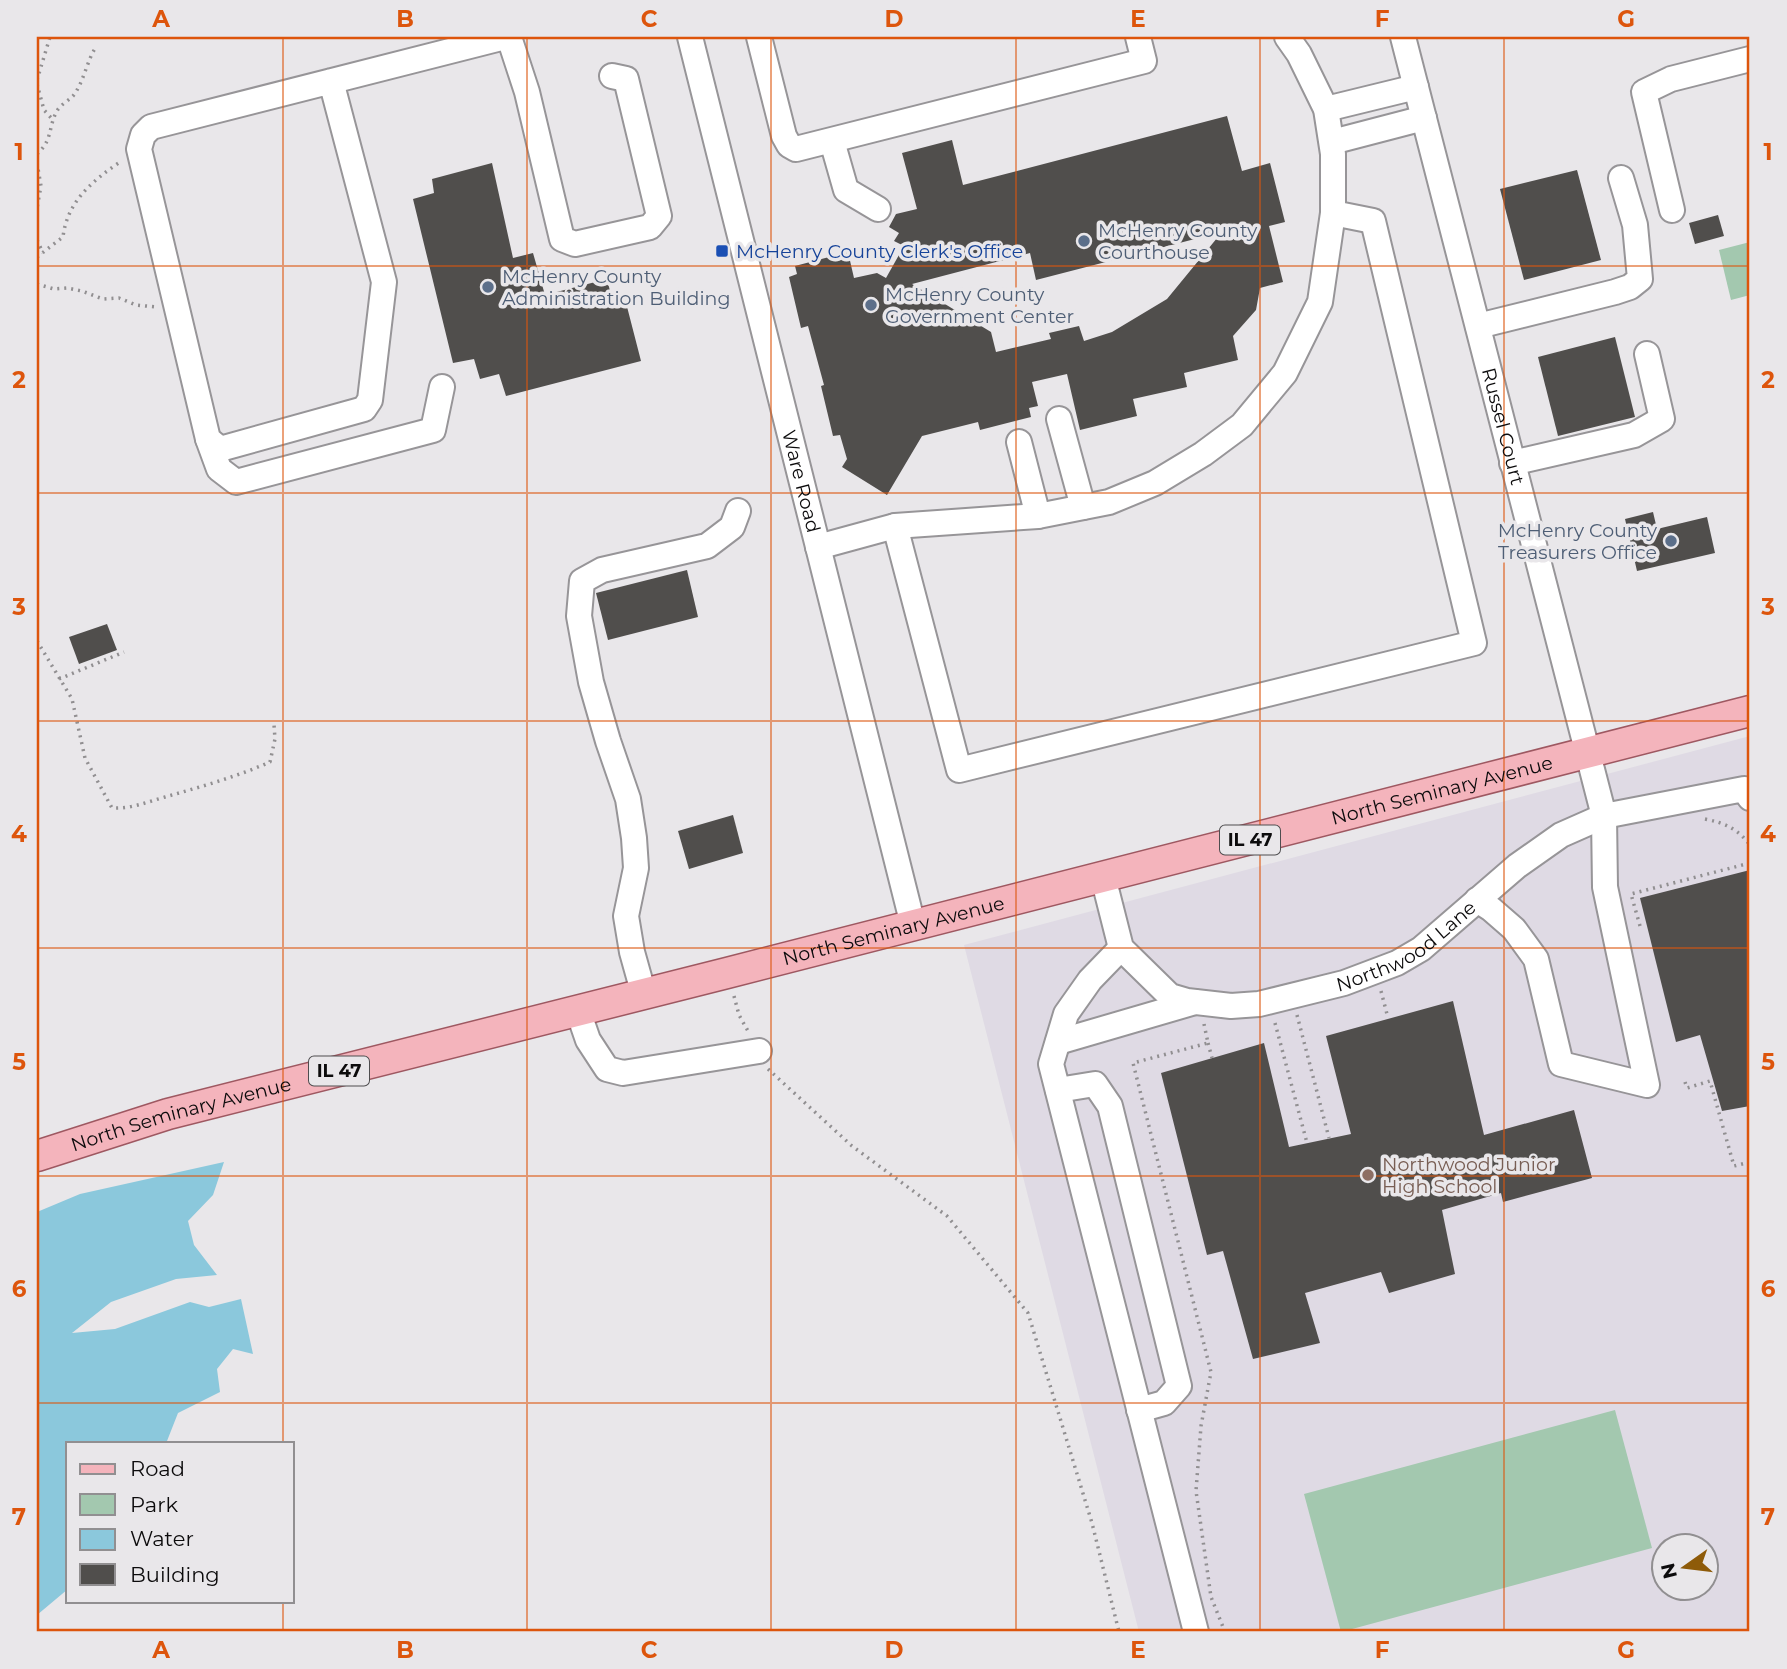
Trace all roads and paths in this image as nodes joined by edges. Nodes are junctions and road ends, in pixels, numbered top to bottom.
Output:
1 (50, 37) edge
2 (507, 37) edge
3 (690, 37) edge
4 (759, 37) edge
5 (1139, 37) edge
6 (1287, 37) edge
7 (1403, 37) edge
8 (96, 47) dead end
9 (1750, 59) edge
10 (612, 76) dead end
11 (331, 81) junction
12 (37, 82) edge
13 (1416, 87) junction
14 (1326, 109) junction
15 (1424, 118) junction
16 (54, 121) junction
17 (832, 141) junction
18 (1332, 142) junction
19 (139, 149) junction
20 (37, 154) edge
21 (37, 163) edge
22 (1621, 178) dead end
23 (37, 208) edge
24 (878, 209) dead end
25 (1672, 209) dead end
26 (1333, 213) junction
27 (37, 240) edge
28 (43, 253) junction
29 (37, 257) edge
30 (37, 284) edge
31 (176, 305) junction
32 (1478, 326) junction
33 (1647, 354) dead end
34 (442, 387) dead end
35 (1059, 419) dead end
36 (208, 439) junction
37 (1019, 442) dead end
38 (1512, 463) junction
39 (1083, 508) junction
40 (738, 511) dead end
41 (1038, 516) junction
42 (895, 526) junction
43 (818, 547) junction
44 (37, 641) edge
45 (124, 652) dead end
46 (59, 679) junction
47 (1750, 711) edge
48 (274, 724) dead end
49 (1587, 753) junction
50 (1750, 798) edge
51 (1604, 816) junction
52 (1702, 818) dead end
53 (1750, 845) edge
54 (1750, 863) edge
55 (1103, 877) junction
56 (1477, 900) junction
57 (913, 925) junction
58 (1640, 926) dead end
59 (1121, 947) junction
60 (727, 974) junction
61 (1388, 987) dead end
62 (644, 995) junction
63 (1196, 1002) junction
64 (578, 1011) junction
65 (1296, 1012) dead end
66 (1388, 1018) dead end
67 (1268, 1019) dead end
68 (1217, 1023) dead end
69 (1058, 1042) junction
70 (1208, 1043) junction
71 (759, 1051) junction
72 (1212, 1058) dead end
73 (1685, 1082) dead end
74 (1058, 1090) junction
75 (1329, 1139) dead end
76 (1307, 1143) dead end
77 (37, 1156) edge
78 (1750, 1162) edge
79 (1139, 1410) junction
80 (1119, 1632) edge
81 (1196, 1632) edge
82 (1225, 1632) edge

1 - 12 path
2 - 10 street
2 - 11 street
3 - 43 street, Ware Road
4 - 17 street
5 - 17 street
6 - 14 street
7 - 13 street, Russel Court
8 - 16 path
9 - 25 street
11 - 19 street
11 - 36 street
12 - 16 path
13 - 14 street
13 - 15 street, Russel Court
14 - 18 street
15 - 18 street
15 - 32 street, Russel Court
16 - 20 path
17 - 24 street
18 - 26 street
19 - 28 path
19 - 31 street
21 - 23 path
22 - 32 street
26 - 39 street
26 - 42 street
27 - 28 path
28 - 29 path
30 - 31 path
31 - 36 street
32 - 38 street, Russel Court
33 - 38 street
34 - 36 street
35 - 39 street
37 - 41 street
38 - 49 street, Russel Court
39 - 41 street
40 - 62 street
41 - 42 street
42 - 43 street
43 - 57 street, Ware Road
44 - 46 path
45 - 46 path
46 - 48 path
47 - 49 main road, North Seminary Avenue / IL 47
49 - 51 street, Russel Court
49 - 55 main road, North Seminary Avenue / IL 47
50 - 51 street, Northwood Lane
51 - 56 street, Northwood Lane
51 - 56 street, Russel Court
52 - 53 path
54 - 58 path
55 - 57 main road, North Seminary Avenue / IL 47
55 - 59 street
56 - 63 street, Northwood Lane
57 - 60 main road, North Seminary Avenue / IL 47
59 - 63 street, Northwood Lane
59 - 69 street
60 - 62 main road, North Seminary Avenue / IL 47
60 - 71 path
61 - 66 path
62 - 64 main road, North Seminary Avenue / IL 47
63 - 69 street
64 - 71 street
64 - 77 main road, North Seminary Avenue / IL 47
65 - 75 path
67 - 76 path
68 - 70 path
69 - 74 street
70 - 72 path
70 - 82 path
71 - 80 path
73 - 78 path
74 - 79 street
74 - 79 street
79 - 81 street

